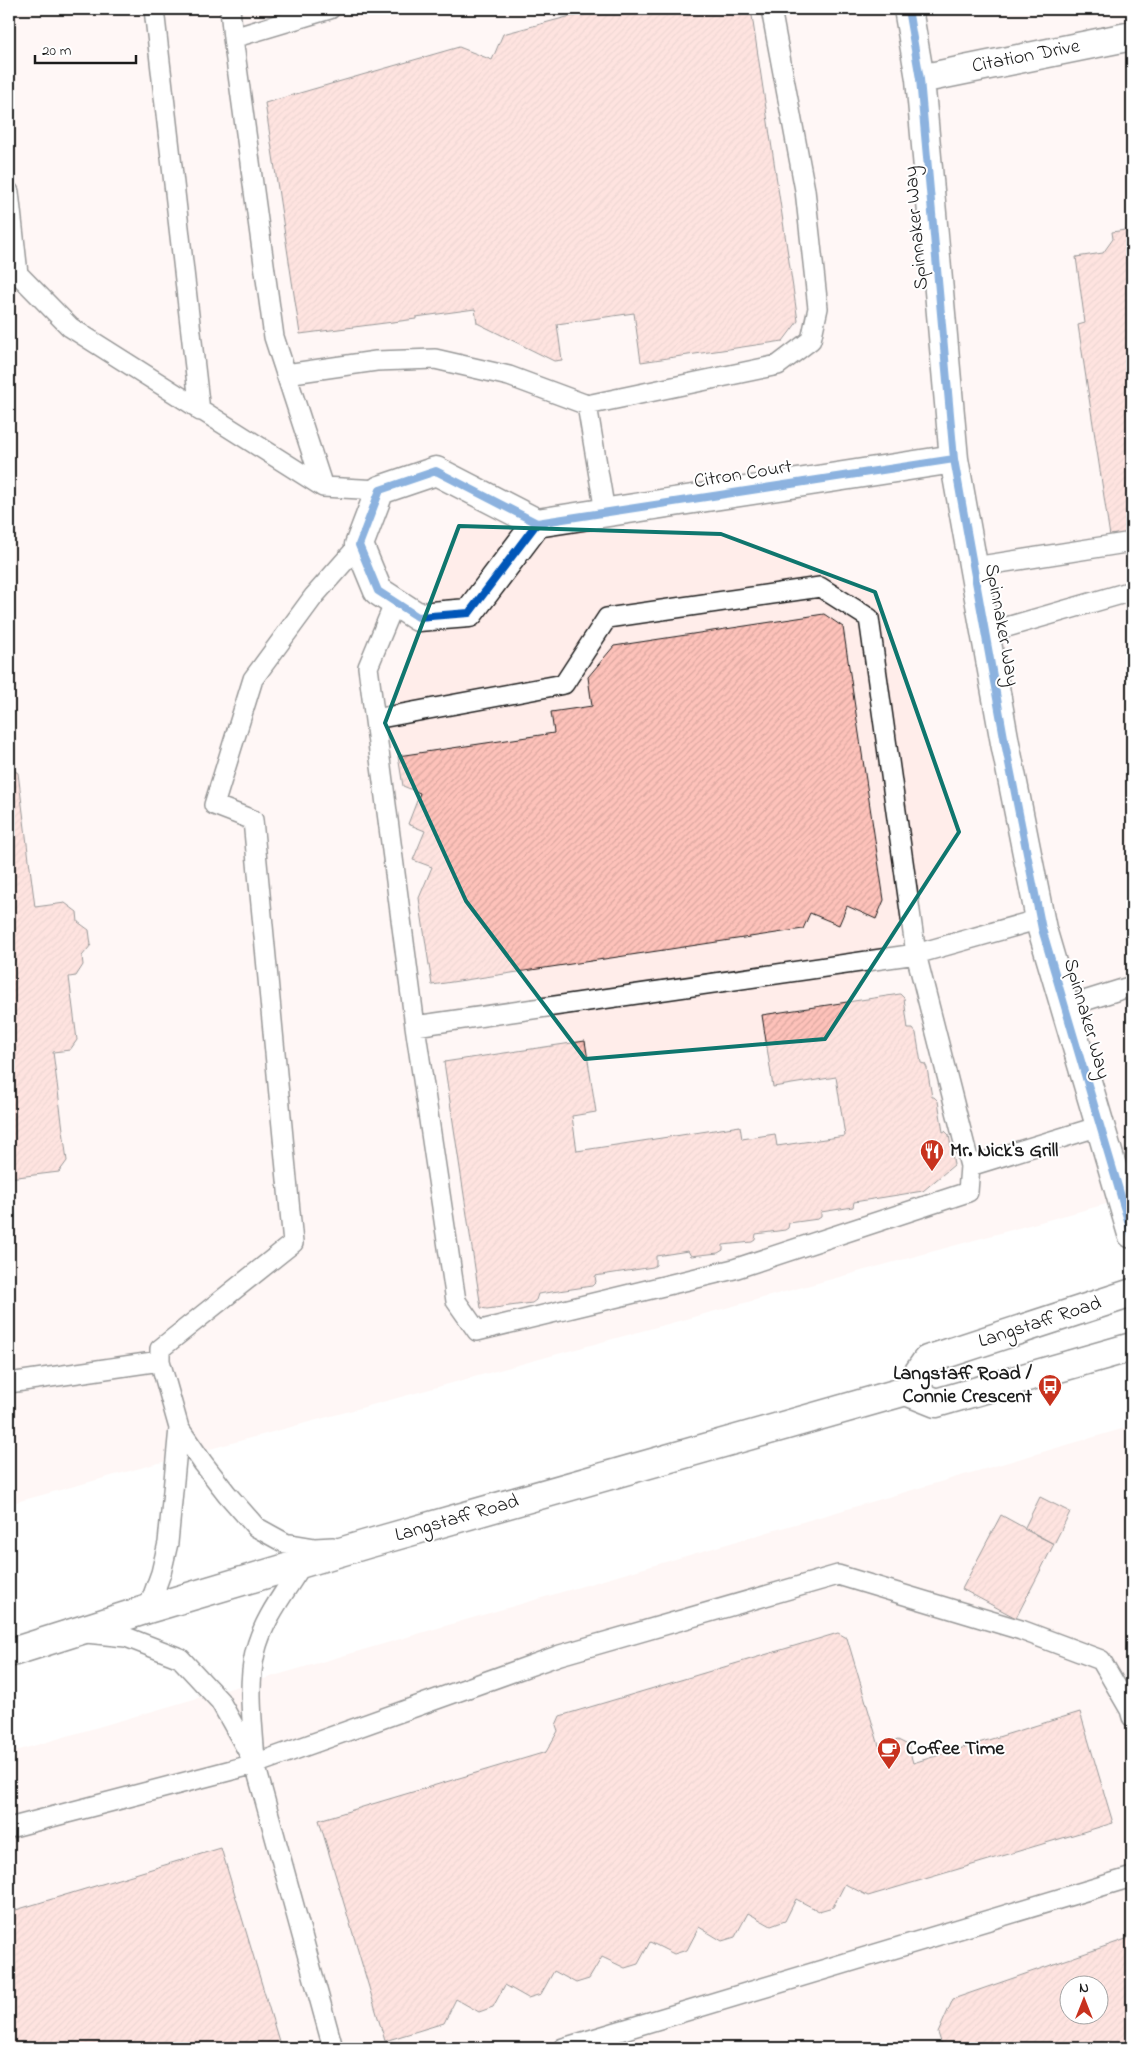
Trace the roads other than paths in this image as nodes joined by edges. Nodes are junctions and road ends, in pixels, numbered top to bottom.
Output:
1 (154, 9) edge
2 (230, 9) edge
3 (330, 9) edge
4 (771, 9) edge
5 (908, 9) edge
6 (1132, 36) edge
7 (233, 38) junction
8 (920, 79) junction
9 (9, 192) edge
10 (286, 374) junction
11 (587, 405) junction
12 (200, 411) junction
13 (954, 459) junction
14 (323, 487) junction
15 (380, 490) junction
16 (605, 512) junction
17 (537, 523) junction
18 (1132, 542) edge
19 (359, 545) junction
20 (974, 567) junction
21 (1132, 591) edge
22 (395, 602) junction
23 (986, 634) junction
24 (375, 719) junction
25 (1040, 919) junction
26 (916, 954) junction
27 (1132, 986) edge
28 (1065, 1007) junction
29 (415, 1026) junction
30 (1100, 1126) junction
31 (970, 1166) junction
32 (1132, 1234) edge
33 (1132, 1293) edge
34 (1132, 1347) edge
35 (160, 1361) junction
36 (9, 1383) edge
37 (906, 1391) junction
38 (179, 1428) junction
39 (367, 1544) junction
40 (302, 1565) junction
41 (148, 1609) junction
42 (80, 1632) junction
43 (9, 1653) edge
44 (1132, 1717) edge
45 (255, 1764) junction
46 (9, 1828) edge
47 (1132, 1877) edge
48 (333, 2048) edge
49 (563, 2048) edge

1 - 12 lane
2 - 7 lane
3 - 7 lane
4 - 11 lane
5 - 8 street, Spinnaker Way
6 - 8 street, Citation Drive
7 - 10 lane
8 - 13 street, Spinnaker Way
9 - 12 lane
10 - 11 lane
10 - 14 lane
11 - 16 lane
12 - 14 lane
13 - 16 street, Citron Court
13 - 20 street, Spinnaker Way
14 - 15 lane
15 - 17 street
15 - 19 street
16 - 17 street, Citron Court
17 - 22 street
18 - 20 lane
19 - 22 street
19 - 35 lane
20 - 23 street, Spinnaker Way
21 - 23 lane
22 - 24 lane
23 - 25 street, Spinnaker Way
24 - 26 lane
24 - 29 lane
25 - 26 lane
25 - 28 street, Spinnaker Way
26 - 29 lane
26 - 31 lane
27 - 28 lane
28 - 30 street, Spinnaker Way
29 - 31 lane
30 - 31 lane
30 - 32 street, Spinnaker Way
33 - 37 street, Langstaff Road
34 - 37 street
35 - 36 lane
35 - 38 lane
37 - 39 street, Langstaff Road
38 - 39 lane
38 - 41 lane
39 - 40 street, Langstaff Road
40 - 41 street, Langstaff Road
40 - 45 lane
41 - 42 street, Langstaff Road
42 - 43 street, Langstaff Road
42 - 45 lane
44 - 45 lane
45 - 46 lane
45 - 48 lane
47 - 49 lane

